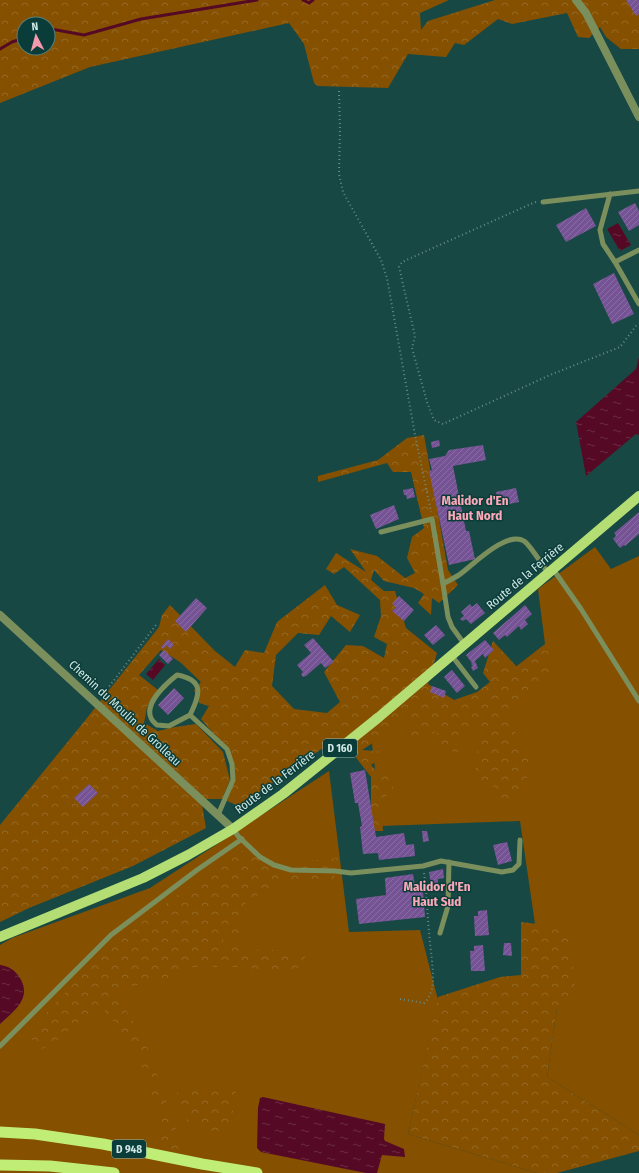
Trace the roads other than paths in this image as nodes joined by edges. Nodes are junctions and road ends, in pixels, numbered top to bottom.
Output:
1 (576, 0) edge
2 (639, 117) edge
3 (639, 191) edge
4 (610, 194) junction
5 (543, 202) road end
6 (639, 250) edge
7 (615, 262) junction
8 (639, 304) edge
9 (639, 496) edge
10 (381, 532) dead end
11 (551, 571) junction
12 (443, 584) junction
13 (0, 615) edge
14 (464, 644) junction
15 (452, 656) junction
16 (476, 686) dead end
17 (639, 701) edge
18 (190, 715) junction
19 (218, 815) junction
20 (234, 829) junction
21 (242, 839) junction
22 (520, 840) dead end
23 (449, 862) junction
24 (440, 933) dead end
25 (0, 937) edge
26 (0, 1046) edge
27 (0, 1132) edge
28 (0, 1165) edge
29 (114, 1173) edge
30 (257, 1173) edge

1 - 2 street
3 - 4 lane
4 - 5 lane
4 - 7 lane
6 - 7 lane
7 - 8 lane
9 - 11 main road, Route de la Ferrière / D 160
10 - 12 lane
11 - 12 lane
11 - 14 main road, Route de la Ferrière / D 160
11 - 17 lane
12 - 14 lane
13 - 19 street, Chemin du Moulin de Grolleau
14 - 15 main road, Route de la Ferrière / D 160
15 - 16 lane
15 - 20 main road, Route de la Ferrière / D 160
18 - 18 lane
18 - 19 lane
19 - 20 street, Chemin du Moulin de Grolleau
20 - 21 lane
20 - 25 main road, Route de la Ferrière / D 160
21 - 23 lane
21 - 26 lane
22 - 23 lane
23 - 24 lane
27 - 30 highway, D 948
28 - 29 highway, D 948

